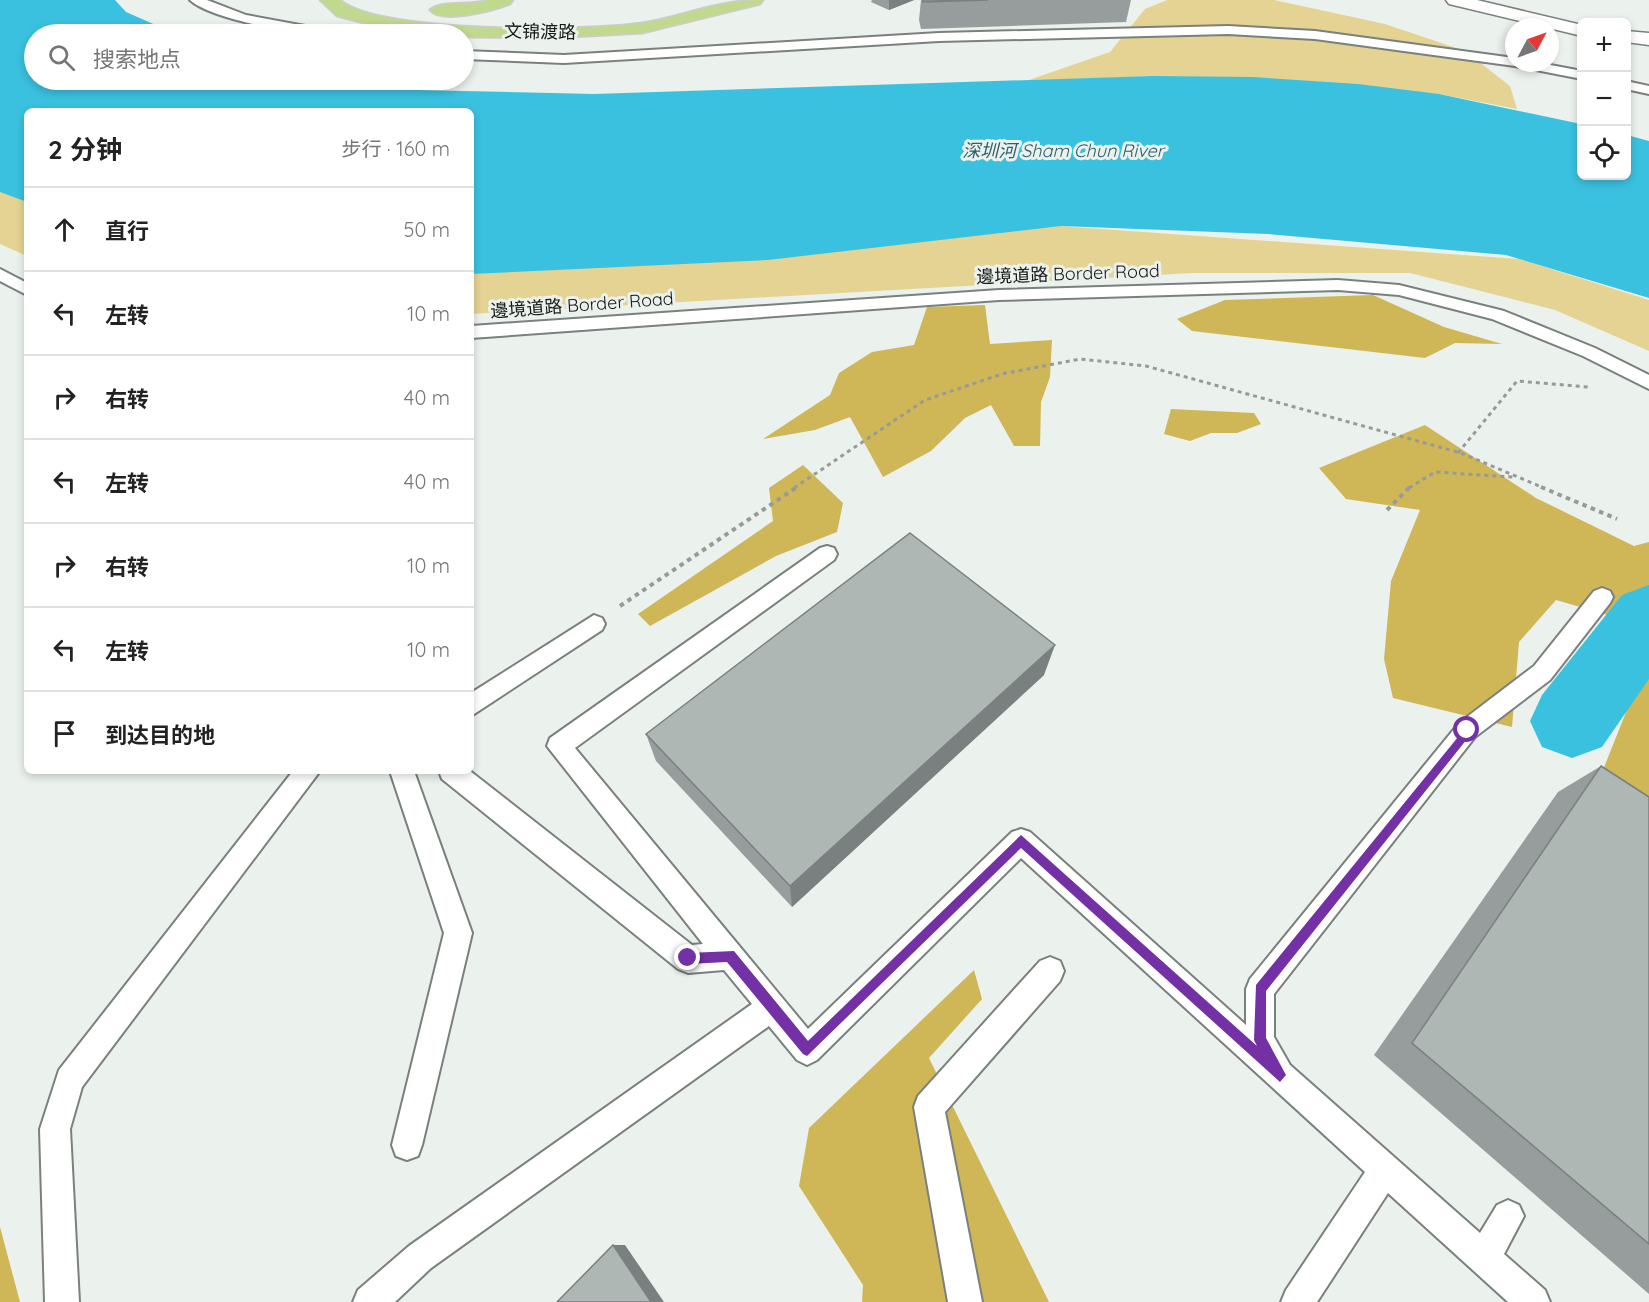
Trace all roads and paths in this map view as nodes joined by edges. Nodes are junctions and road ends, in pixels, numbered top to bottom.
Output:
1 (196, 0) edge
2 (329, 0) edge
3 (504, 0) edge
4 (754, 0) edge
5 (1455, 0) edge
6 (419, 8) dead end
7 (274, 24) edge
8 (393, 24) edge
9 (1577, 30) edge
10 (474, 31) edge
11 (1631, 37) edge
12 (1649, 39) edge
13 (474, 55) edge
14 (1505, 61) edge
15 (1559, 71) edge
16 (1577, 74) edge
17 (1631, 86) edge
18 (1649, 90) edge
19 (0, 274) edge
20 (24, 288) edge
21 (474, 332) edge
22 (1649, 383) edge
23 (1595, 388) dead end
24 (1458, 453) junction
25 (1520, 478) junction
26 (1387, 510) dead end
27 (1617, 519) dead end
28 (827, 554) dead end
29 (1602, 597) dead end
30 (594, 624) joint
31 (474, 704) edge
32 (306, 774) edge
33 (403, 774) edge
34 (455, 774) edge
35 (730, 956) junction
36 (1050, 971) dead end
37 (772, 1007) junction
38 (1280, 1075) junction
39 (407, 1145) dead end
40 (1385, 1169) junction
41 (1508, 1216) dead end
42 (1483, 1258) junction
43 (63, 1302) edge
44 (370, 1302) edge
45 (965, 1302) edge
46 (1298, 1302) edge
47 (1533, 1302) edge

1 - 7 lane
2 - 8 main road, 文锦渡路
3 - 6 main road, 文锦渡路
4 - 10 main road, 文锦渡路
5 - 9 street
11 - 12 street
13 - 14 lane
15 - 16 lane
17 - 18 lane
19 - 20 lane
21 - 22 lane, 邊境道路 Border Road
23 - 24 path
24 - 25 path
24 - 30 path
25 - 26 path
25 - 27 path
28 - 35 lane
29 - 38 lane
30 - 31 lane
32 - 43 lane
33 - 39 lane
34 - 35 lane
35 - 37 lane
36 - 45 lane
37 - 38 lane
37 - 44 lane
38 - 40 lane
40 - 42 lane
40 - 46 lane
41 - 42 lane
42 - 47 lane

